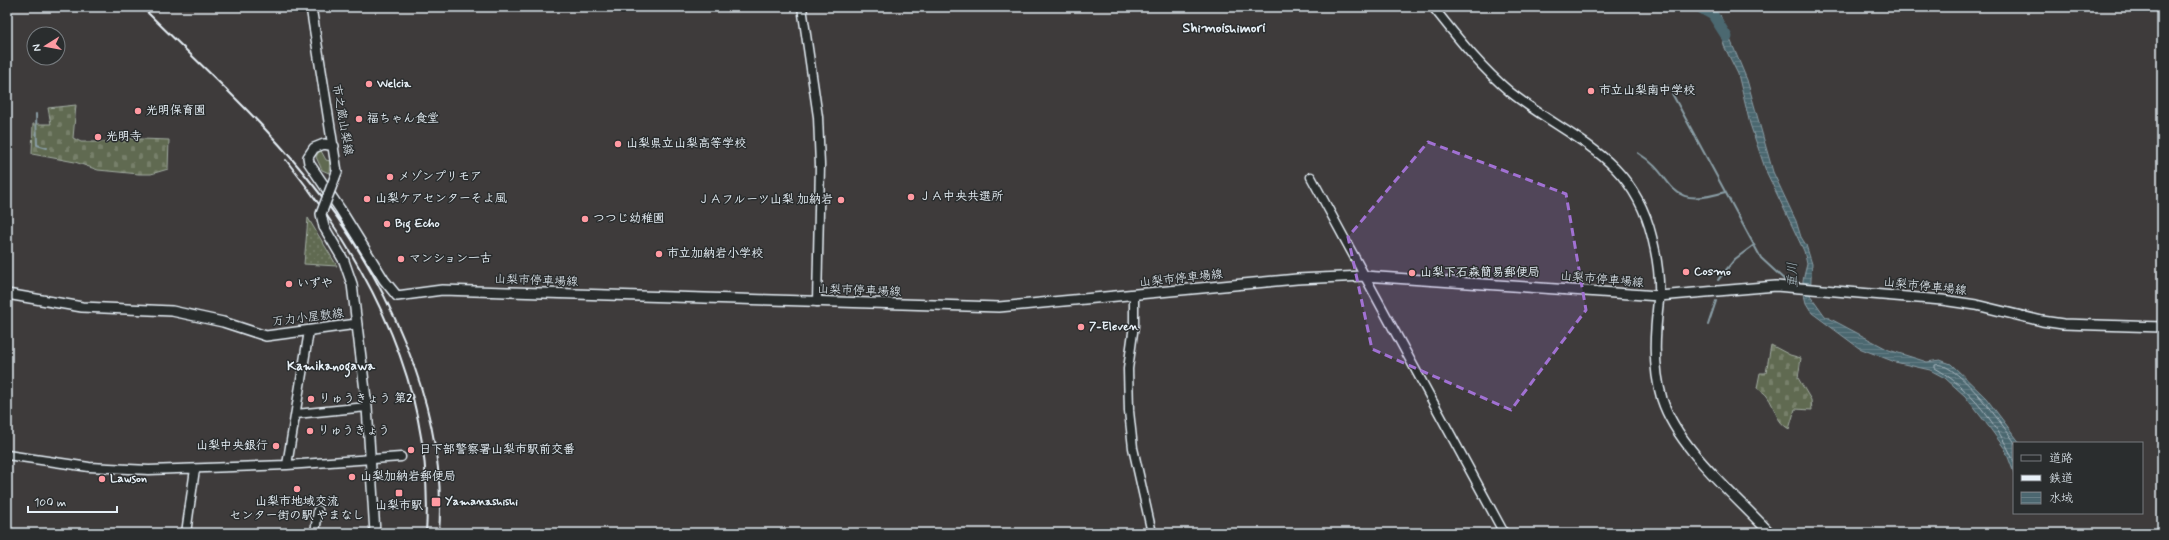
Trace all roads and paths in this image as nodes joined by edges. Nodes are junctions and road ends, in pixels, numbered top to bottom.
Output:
1 (311, 7) edge
2 (802, 7) edge
3 (1433, 7) edge
4 (334, 146) junction
5 (1310, 177) dead end
6 (1364, 276) junction
7 (7, 294) edge
8 (1134, 296) junction
9 (1659, 296) junction
10 (817, 302) junction
11 (358, 324) junction
12 (2162, 327) edge
13 (309, 331) junction
14 (367, 407) junction
15 (296, 414) junction
16 (7, 454) edge
17 (401, 457) dead end
18 (371, 460) junction
19 (288, 465) junction
20 (195, 469) junction
21 (318, 510) dead end
22 (186, 533) edge
23 (315, 533) edge
24 (375, 533) edge
25 (1152, 533) edge
26 (1504, 533) edge
27 (1770, 533) edge

1 - 4 main road, 市之蔵山梨線
2 - 10 street
3 - 9 street
4 - 10 main road, 山梨市停車場線
4 - 11 main road, 市之蔵山梨線, bridge
5 - 6 street
6 - 8 main road, 山梨市停車場線
6 - 9 main road, 山梨市停車場線
6 - 26 street
7 - 13 main road, 万力小屋敷線
8 - 10 main road, 山梨市停車場線
8 - 25 street
9 - 12 main road, 山梨市停車場線
9 - 27 main road
11 - 13 main road, 万力小屋敷線
11 - 14 main road, 万力小屋敷線
13 - 15 street
14 - 15 street
14 - 18 main road, 万力小屋敷線
15 - 19 street
16 - 20 street
17 - 18 street
18 - 19 street
18 - 24 main road, 万力小屋敷線
19 - 20 street
20 - 22 street
21 - 23 street

